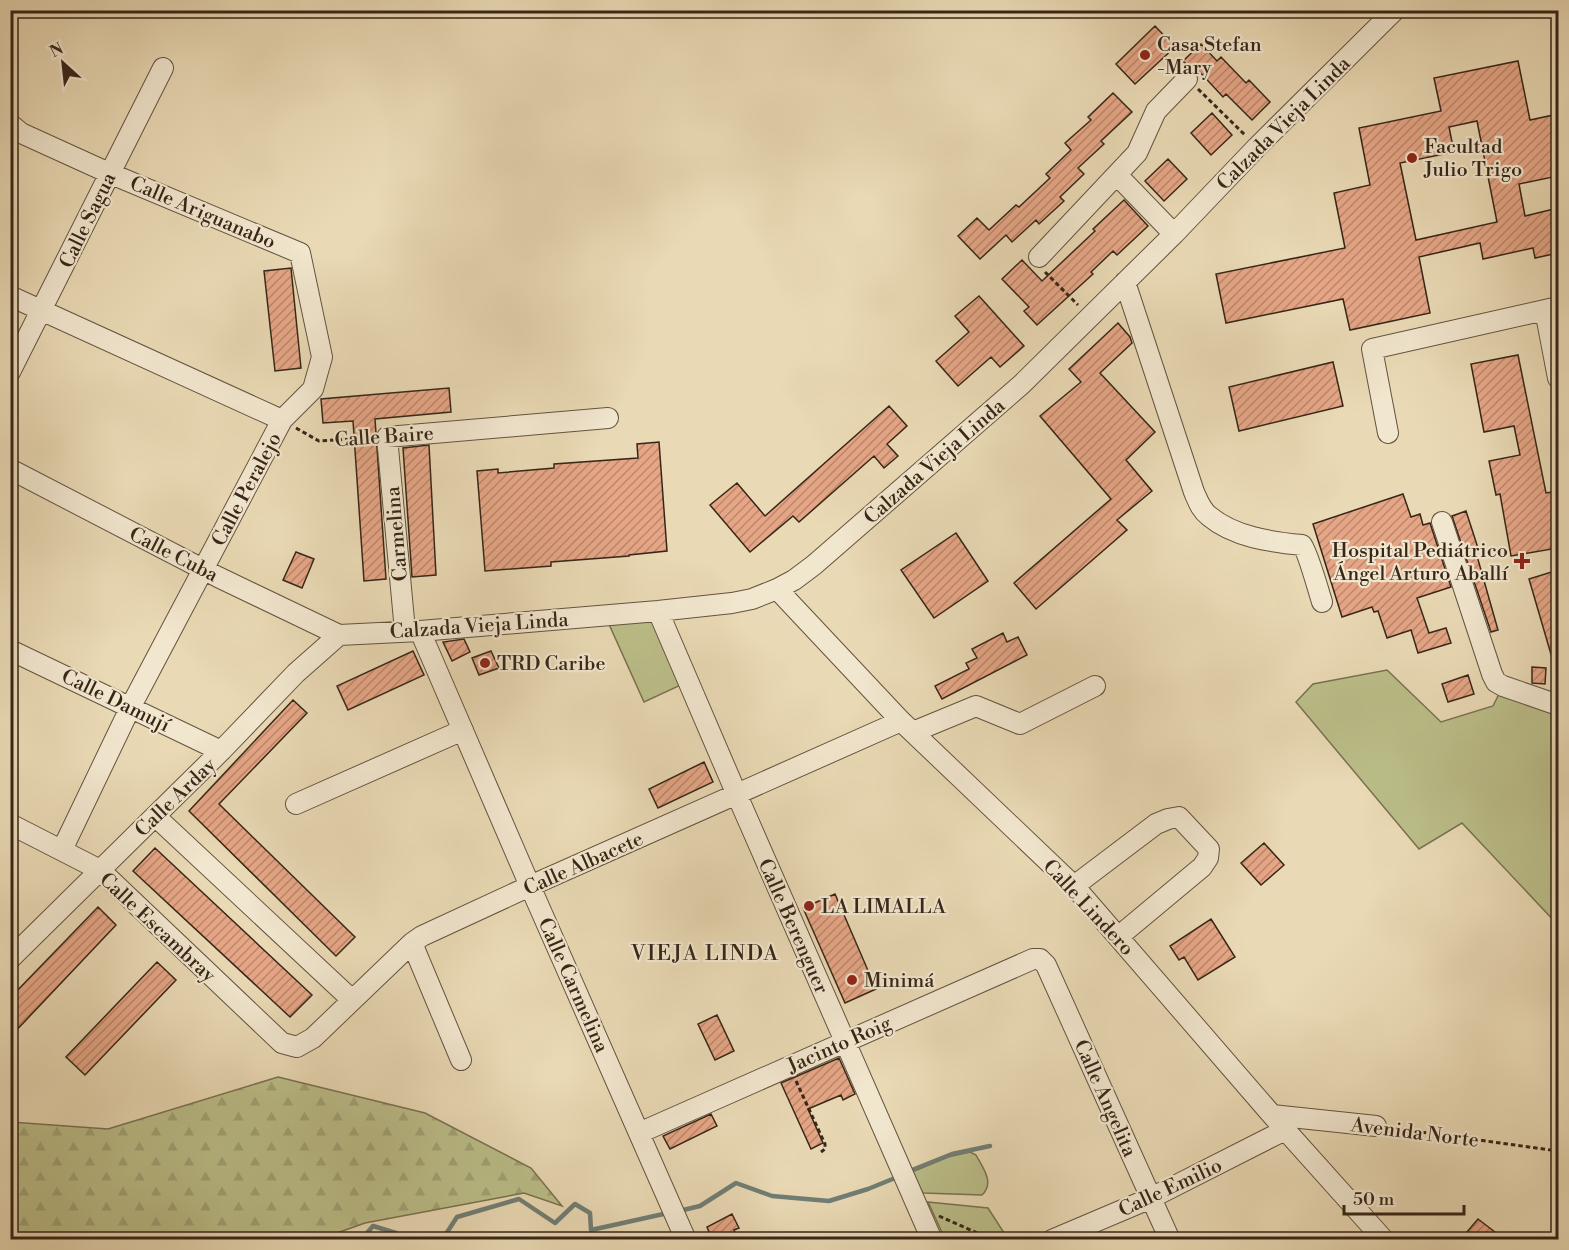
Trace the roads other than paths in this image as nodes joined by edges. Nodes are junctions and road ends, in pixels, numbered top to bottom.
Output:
1 (1395, 10) edge
2 (164, 68) dead end
3 (1187, 79) road end
4 (10, 124) edge
5 (109, 173) junction
6 (1117, 175) junction
7 (1174, 234) junction
8 (300, 253) joint
9 (1040, 256) road end
10 (1125, 282) junction
11 (10, 297) edge
12 (1552, 309) edge
13 (41, 312) junction
14 (10, 372) edge
15 (1558, 378) edge
16 (609, 418) dead end
17 (282, 420) junction
18 (1388, 433) dead end
19 (387, 437) joint
20 (10, 469) edge
21 (1442, 522) dead end
22 (203, 569) junction
23 (777, 589) junction
24 (1322, 602) dead end
25 (658, 611) junction
26 (412, 631) junction
27 (339, 635) junction
28 (10, 650) edge
29 (1095, 686) dead end
30 (1558, 705) edge
31 (131, 706) junction
32 (907, 726) junction
33 (463, 730) junction
34 (221, 752) junction
35 (737, 795) junction
36 (296, 804) dead end
37 (155, 816) junction
38 (10, 824) edge
39 (62, 850) junction
40 (100, 870) junction
41 (530, 886) junction
42 (1074, 886) junction
43 (1118, 937) junction
44 (412, 943) junction
45 (10, 959) edge
46 (1040, 959) joint
47 (351, 999) junction
48 (845, 1041) junction
49 (293, 1047) joint
50 (461, 1060) dead end
51 (1272, 1116) junction
52 (1376, 1126) road end
53 (1285, 1130) junction
54 (639, 1133) junction
55 (1151, 1198) junction
56 (686, 1239) edge
57 (932, 1239) edge
58 (1052, 1239) edge
59 (1170, 1239) edge
60 (1384, 1239) edge

1 - 7 street, Calzada Vieja Linda
2 - 5 street, Calle Sagua
3 - 6 street
4 - 5 street, Calle Ariguanabo
5 - 8 street, Calle Ariguanabo
5 - 13 street, Calle Sagua
6 - 7 street
6 - 9 street
7 - 10 street, Calzada Vieja Linda
8 - 17 street, Calle Peralejo
10 - 23 street, Calzada Vieja Linda
10 - 24 street
11 - 13 street
12 - 15 street
12 - 18 street
13 - 14 street, Calle Sagua
13 - 17 street
16 - 19 street, Calle Baire
17 - 22 street, Calle Peralejo
19 - 26 street, Carmelina
20 - 22 street, Calle Cuba
21 - 30 street
22 - 27 street, Calle Cuba
22 - 31 street, Calle Peralejo
23 - 25 street, Calzada Vieja Linda
23 - 32 street, Calle Lindero
25 - 26 street, Calzada Vieja Linda
25 - 35 street, Calle Berenguer
26 - 27 street, Calzada Vieja Linda
26 - 33 street, Calle Carmelina
27 - 34 street, Calle Arday
28 - 31 street, Calle Damují
29 - 32 street, Calle Albacete
31 - 34 street, Calle Damují
31 - 39 street, Calle Peralejo
32 - 35 street, Calle Albacete
32 - 42 street, Calle Lindero
33 - 36 street
33 - 41 street, Calle Carmelina
34 - 37 street, Calle Arday
35 - 41 street, Calle Albacete
35 - 48 street, Calle Berenguer
37 - 40 street, Calle Arday
37 - 47 street
38 - 39 street, Calle Escambray
39 - 40 street, Calle Escambray
40 - 45 street, Calle Arday
40 - 49 street, Calle Escambray
41 - 44 street, Calle Albacete
41 - 54 street, Calle Carmelina
42 - 43 street, Calle Lindero
42 - 43 street
43 - 51 street, Calle Lindero
44 - 47 street, Calle Albacete
44 - 50 street
46 - 48 street, Jacinto Roig
46 - 55 street, Calle Angelita
47 - 49 street, Calle Albacete
48 - 54 street, Jacinto Roig
48 - 57 street, Calle Berenguer
51 - 52 street, Avenida Norte
51 - 53 street, Calle Lindero
53 - 55 street, Calle Emilio
53 - 60 street, Calle Lindero
54 - 56 street, Calle Carmelina
55 - 58 street, Calle Emilio
55 - 59 street, Calle Angelita

